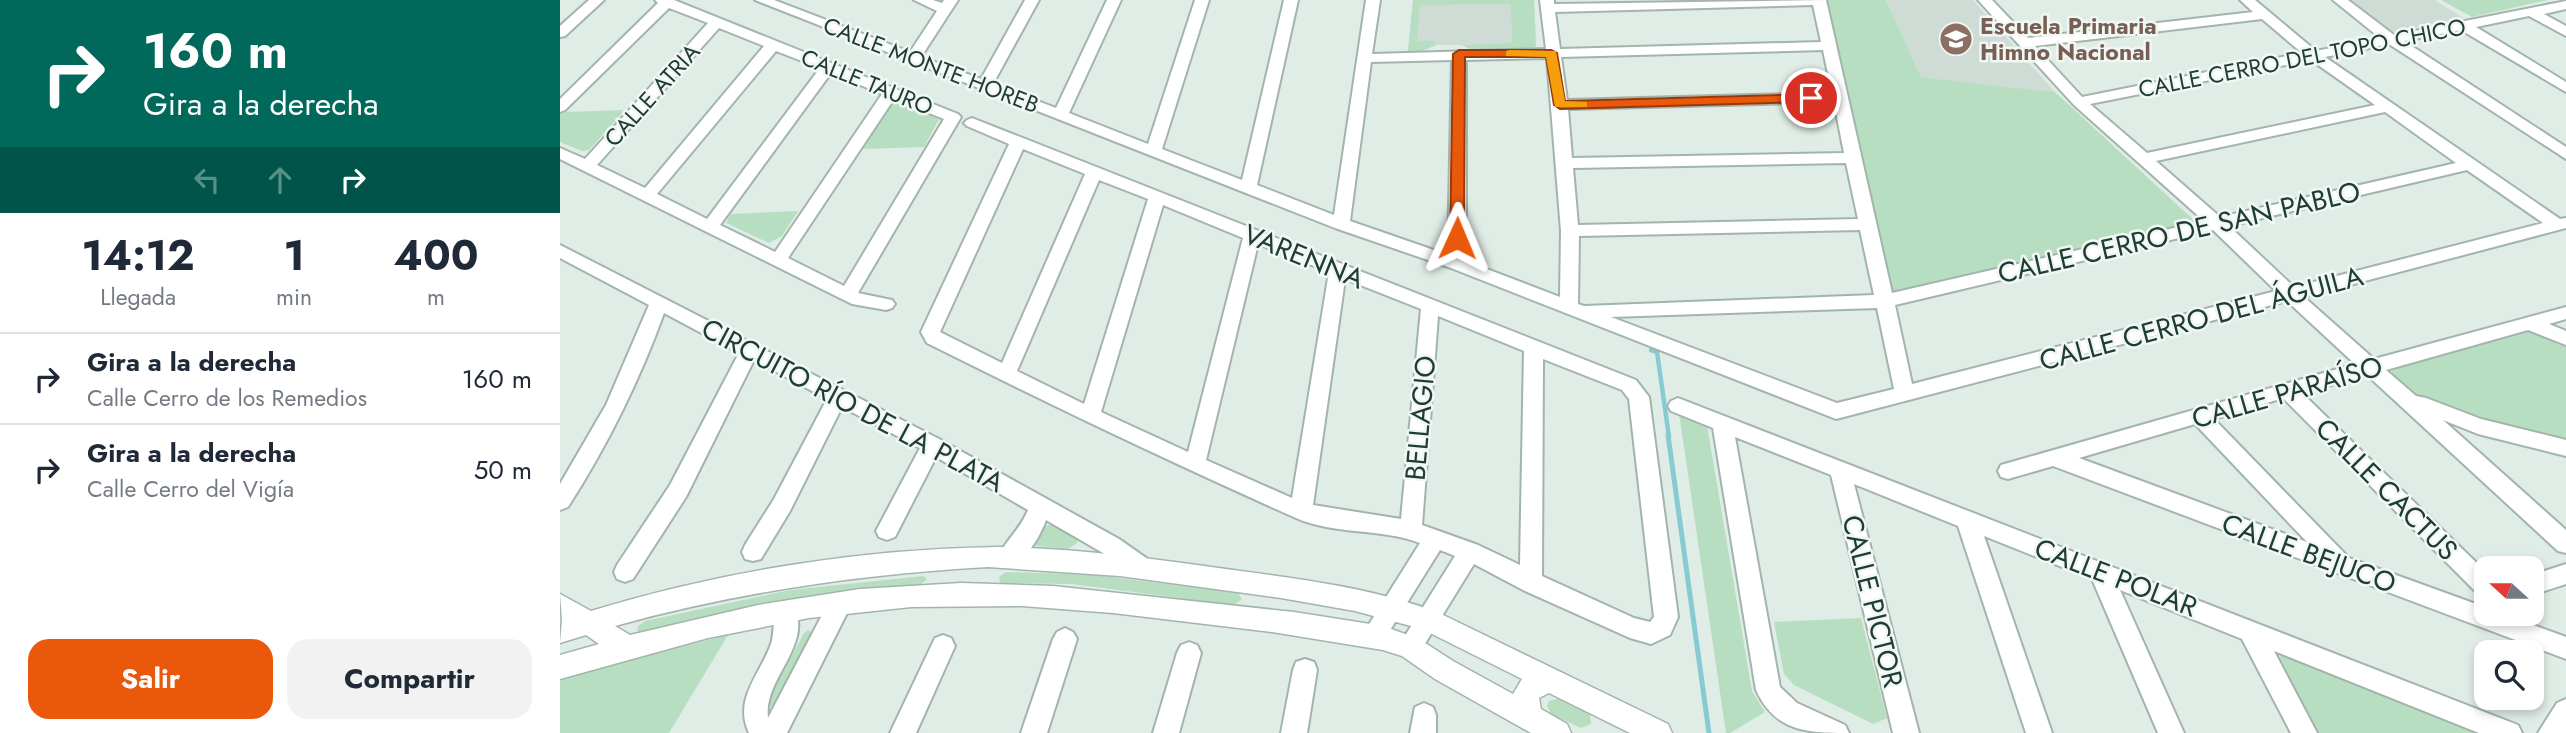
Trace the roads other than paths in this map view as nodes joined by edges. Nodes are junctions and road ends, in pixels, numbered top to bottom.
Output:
1 (597, 0) edge
2 (762, 0) edge
3 (921, 0) edge
4 (1031, 0) edge
5 (1114, 0) edge
6 (1202, 0) edge
7 (1291, 0) edge
8 (1373, 0) edge
9 (1985, 0) edge
10 (2247, 0) edge
11 (2340, 0) edge
12 (664, 1) edge
13 (1820, 1) edge
14 (948, 4) edge
15 (1547, 4) edge
16 (2566, 5) edge
17 (2531, 12) junction
18 (2265, 15) junction
19 (717, 22) junction
20 (2464, 26) junction
21 (2566, 32) edge
22 (560, 33) edge
23 (2392, 40) junction
24 (2024, 43) junction
25 (772, 45) junction
26 (1828, 46) junction
27 (1551, 53) junction
28 (1459, 54) junction
29 (2314, 56) junction
30 (914, 57) junction
31 (1365, 58) junction
32 (828, 67) junction
33 (985, 85) junction
34 (2566, 88) edge
35 (891, 92) junction
36 (1839, 97) junction
37 (2079, 102) junction
38 (1560, 105) junction
39 (560, 107) edge
40 (2388, 107) junction
41 (1061, 115) junction
42 (972, 123) dead end
43 (1018, 142) junction
44 (1154, 151) junction
45 (560, 153) edge
46 (2566, 154) edge
47 (1853, 158) junction
48 (2143, 159) junction
49 (1564, 163) junction
50 (2472, 164) junction
51 (587, 167) junction
52 (1094, 172) junction
53 (1248, 188) junction
54 (647, 196) junction
55 (1157, 197) junction
56 (2217, 223) junction
57 (1342, 224) junction
58 (1868, 224) junction
59 (2562, 225) edge
60 (710, 227) junction
61 (1570, 231) junction
62 (1252, 235) junction
63 (560, 251) edge
64 (778, 260) junction
65 (1457, 264) junction
66 (1338, 270) junction
67 (848, 295) junction
68 (2291, 295) junction
69 (1886, 301) junction
70 (659, 302) junction
71 (886, 304) dead end
72 (1430, 306) junction
73 (1574, 310) junction
74 (2566, 313) edge
75 (2528, 323) junction
76 (2566, 338) edge
77 (1534, 348) junction
78 (749, 351) junction
79 (2371, 367) junction
80 (1007, 373) junction
81 (2287, 390) junction
82 (1905, 395) junction
83 (2405, 397) junction
84 (837, 398) junction
85 (1678, 406) dead end
86 (1836, 411) joint
87 (1090, 416) junction
88 (2200, 417) junction
89 (1722, 423) junction
90 (932, 445) junction
91 (2566, 448) edge
92 (2052, 457) junction
93 (1195, 464) junction
94 (1840, 470) junction
95 (2008, 471) dead end
96 (560, 501) edge
97 (1040, 506) junction
98 (1301, 511) junction
99 (1967, 519) junction
100 (1410, 530) junction
101 (887, 531) dead end
102 (1434, 540) junction
103 (2566, 544) edge
104 (753, 552) dead end
105 (1470, 552) junction
106 (1009, 557) junction
107 (970, 558) junction
108 (1141, 567) junction
109 (2345, 567) junction
110 (625, 572) dead end
111 (2100, 572) junction
112 (2566, 573) edge
113 (2474, 575) edge
114 (2544, 581) edge
115 (1531, 583) junction
116 (1258, 584) junction
117 (960, 594) junction
118 (2474, 603) edge
119 (560, 605) edge
120 (839, 605) junction
121 (1392, 608) junction
122 (2459, 608) junction
123 (786, 613) junction
124 (1244, 618) junction
125 (1428, 620) junction
126 (587, 623) junction
127 (2250, 630) junction
128 (560, 632) edge
129 (1374, 636) junction
130 (1065, 639) dead end
131 (943, 646) dead end
132 (626, 647) junction
133 (1410, 647) junction
134 (2566, 649) edge
135 (1188, 653) dead end
136 (560, 667) edge
137 (1305, 670) dead end
138 (1551, 680) junction
139 (2566, 711) edge
140 (1531, 719) junction
141 (1623, 725) edge
142 (1801, 727) edge
143 (762, 733) edge
144 (774, 733) edge
145 (903, 733) edge
146 (1034, 733) edge
147 (1166, 733) edge
148 (1294, 733) edge
149 (1556, 733) edge
150 (1658, 733) edge
151 (1834, 733) edge
152 (1906, 733) edge
153 (2039, 733) edge
154 (2171, 733) edge
155 (2304, 733) edge
156 (2509, 733) edge
157 (2551, 733) edge

1 - 22 street
2 - 30 street, CALLE MONTE HOREB
3 - 14 street
4 - 33 street
5 - 41 street
6 - 44 street
7 - 53 street
8 - 31 street
9 - 24 street
10 - 18 street
11 - 23 street
12 - 19 street, CALLE TAURO
12 - 39 street, CALLE TAURO
13 - 15 street
13 - 26 street
14 - 30 street
15 - 27 street
16 - 17 street, CALLE CERRO DEL TOPO CHICO
17 - 20 street, CALLE CERRO DEL TOPO CHICO
17 - 21 street
18 - 24 street
18 - 29 street
19 - 25 street, CALLE TAURO
19 - 51 street, CALLE ATRIA
20 - 23 street, CALLE CERRO DEL TOPO CHICO
20 - 34 street
23 - 29 street, CALLE CERRO DEL TOPO CHICO
23 - 46 street
24 - 37 street
25 - 32 street, CALLE TAURO
25 - 54 street
26 - 27 street
26 - 36 street
27 - 28 street
27 - 38 street
28 - 31 street
28 - 65 street
29 - 37 street, CALLE CERRO DEL TOPO CHICO
29 - 40 street
30 - 33 street, CALLE MONTE HOREB
31 - 57 street
32 - 35 street, CALLE TAURO
32 - 60 street
33 - 41 street, CALLE MONTE HOREB
35 - 64 street
35 - 67 street, CALLE TAURO
36 - 38 street
36 - 47 street
37 - 48 street
38 - 49 street
40 - 48 street
40 - 50 street
41 - 44 street
42 - 43 street, VARENNA
43 - 52 street, VARENNA
43 - 80 street
44 - 53 street
45 - 51 street
47 - 49 street
47 - 58 street
48 - 56 street
49 - 61 street
50 - 56 street, CALLE CERRO DE SAN PABLO
50 - 59 street
51 - 54 street
52 - 55 street, VARENNA
52 - 80 street
53 - 57 street
54 - 60 street
55 - 62 street, VARENNA
55 - 87 street
56 - 68 street
56 - 69 street, CALLE CERRO DE SAN PABLO
57 - 65 street
58 - 61 street
58 - 69 street
59 - 68 street, CALLE CERRO DEL ÁGUILA
60 - 64 street
61 - 73 street
62 - 66 street, VARENNA
62 - 93 street
63 - 70 street, CIRCUITO RÍO DE LA PLATA
64 - 67 street
65 - 73 street
66 - 72 street, VARENNA
66 - 98 street
67 - 71 street
68 - 79 street
68 - 82 street, CALLE CERRO DEL ÁGUILA
69 - 73 street, CALLE CERRO DE SAN PABLO
69 - 82 street
70 - 78 street, CIRCUITO RÍO DE LA PLATA
70 - 96 street
72 - 77 street, VARENNA
72 - 100 street, BELLAGIO
73 - 86 street
74 - 75 street, CALLE PARAÍSO
75 - 76 street
75 - 79 street, CALLE PARAÍSO
77 - 115 street
77 - 115 street, VARENNA
78 - 84 street, CIRCUITO RÍO DE LA PLATA
78 - 110 street
79 - 81 street, CALLE PARAÍSO
79 - 83 street
80 - 87 street
81 - 88 street, CALLE PARAÍSO
81 - 113 street, CALLE CACTUS
82 - 86 street, CALLE CERRO DEL ÁGUILA
83 - 91 street
83 - 103 street
84 - 90 street, CIRCUITO RÍO DE LA PLATA
84 - 104 street
85 - 89 street, CALLE POLAR
87 - 93 street
88 - 92 street, CALLE PARAÍSO
88 - 109 street
89 - 94 street, CALLE POLAR
89 - 142 street
90 - 97 street, CIRCUITO RÍO DE LA PLATA
90 - 101 street
92 - 95 street, CALLE PARAÍSO
92 - 109 street, CALLE BEJUCO
93 - 98 street
94 - 99 street, CALLE POLAR
94 - 152 street, CALLE PICTOR
97 - 106 street
97 - 108 street, CIRCUITO RÍO DE LA PLATA
98 - 100 street
99 - 111 street, CALLE POLAR
99 - 153 street
100 - 102 street
102 - 105 street
102 - 121 street
105 - 115 street
105 - 125 street
106 - 107 street
106 - 108 street
107 - 117 street
107 - 126 street
108 - 116 street
109 - 122 street, CALLE BEJUCO
111 - 127 street, CALLE POLAR
111 - 154 street
112 - 114 street
116 - 121 street
116 - 124 street
117 - 120 street
117 - 124 street
118 - 122 street
119 - 126 street
120 - 123 street
120 - 144 street
121 - 125 street
121 - 129 street
122 - 134 street, CALLE BEJUCO
123 - 132 street
123 - 143 street
124 - 129 street
125 - 133 street
125 - 138 street
126 - 128 street
126 - 132 street
127 - 155 street
127 - 156 street, CALLE POLAR
129 - 133 street
130 - 146 street
131 - 145 street
132 - 136 street
133 - 140 street
135 - 147 street
137 - 148 street
138 - 140 street
138 - 141 street
139 - 157 street
140 - 149 street
141 - 150 street
142 - 151 street

